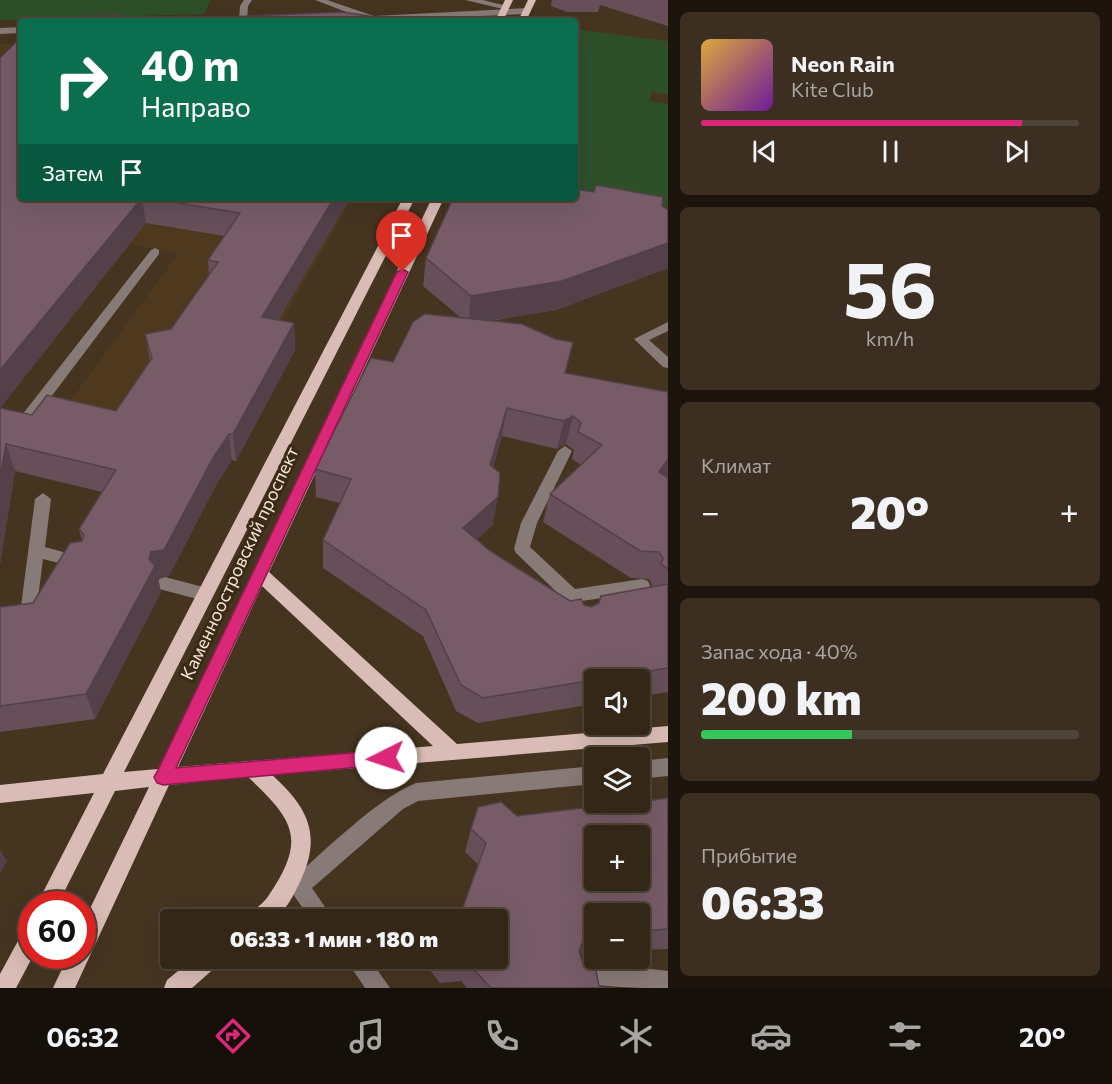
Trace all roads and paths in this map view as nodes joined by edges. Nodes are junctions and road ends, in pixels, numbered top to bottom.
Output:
1 (248, 0) edge
2 (319, 0) edge
3 (361, 0) edge
4 (469, 0) edge
5 (532, 0) edge
6 (504, 10) edge
7 (527, 11) junction
8 (243, 18) edge
9 (372, 18) edge
10 (375, 18) edge
11 (403, 18) edge
12 (524, 18) edge
13 (18, 30) edge
14 (0, 31) edge
15 (407, 201) edge
16 (437, 201) edge
17 (155, 252) dead end
18 (668, 326) edge
19 (668, 364) edge
20 (38, 404) junction
21 (54, 408) edge
22 (0, 426) edge
23 (565, 450) edge
24 (43, 499) dead end
25 (36, 551) junction
26 (82, 562) edge
27 (259, 573) junction
28 (165, 584) dead end
29 (642, 586) edge
30 (205, 594) junction
31 (572, 596) junction
32 (28, 614) edge
33 (582, 624) edge
34 (650, 733) edge
35 (668, 734) edge
36 (600, 735) edge
37 (454, 753) junction
38 (668, 767) edge
39 (251, 768) junction
40 (650, 769) edge
41 (584, 776) edge
42 (163, 777) junction
43 (111, 781) junction
44 (0, 794) edge
45 (298, 887) junction
46 (54, 891) edge
47 (269, 909) edge
48 (271, 909) edge
49 (315, 909) edge
50 (96, 919) edge
51 (18, 962) edge
52 (74, 969) edge
53 (198, 969) edge
54 (364, 969) edge
55 (581, 972) edge
56 (668, 982) edge
57 (4, 988) edge
58 (64, 988) edge
59 (175, 988) edge
60 (379, 988) edge

1 - 8 street
2 - 9 street
3 - 10 street
4 - 6 street
5 - 7 main road
6 - 7 street
6 - 11 street
7 - 12 main road
13 - 14 street
15 - 30 main road, Каменноостровский проспект
16 - 27 main road, Каменноостровский проспект
17 - 20 street
18 - 19 street
20 - 21 street
20 - 22 street
23 - 31 street
24 - 25 street
25 - 26 street
25 - 32 street
27 - 37 main road
27 - 42 main road, Каменноостровский проспект
28 - 30 street
29 - 31 street
30 - 43 main road, Каменноостровский проспект
31 - 33 street
34 - 35 main road
36 - 37 main road
37 - 39 main road
38 - 40 street
39 - 42 main road
39 - 47 main road
41 - 45 street
42 - 43 main road
42 - 50 main road, Каменноостровский проспект
43 - 44 main road
43 - 46 main road, Каменноостровский проспект
45 - 48 main road
45 - 49 street
51 - 57 main road
52 - 58 main road
53 - 59 main road
54 - 60 street
55 - 56 street

